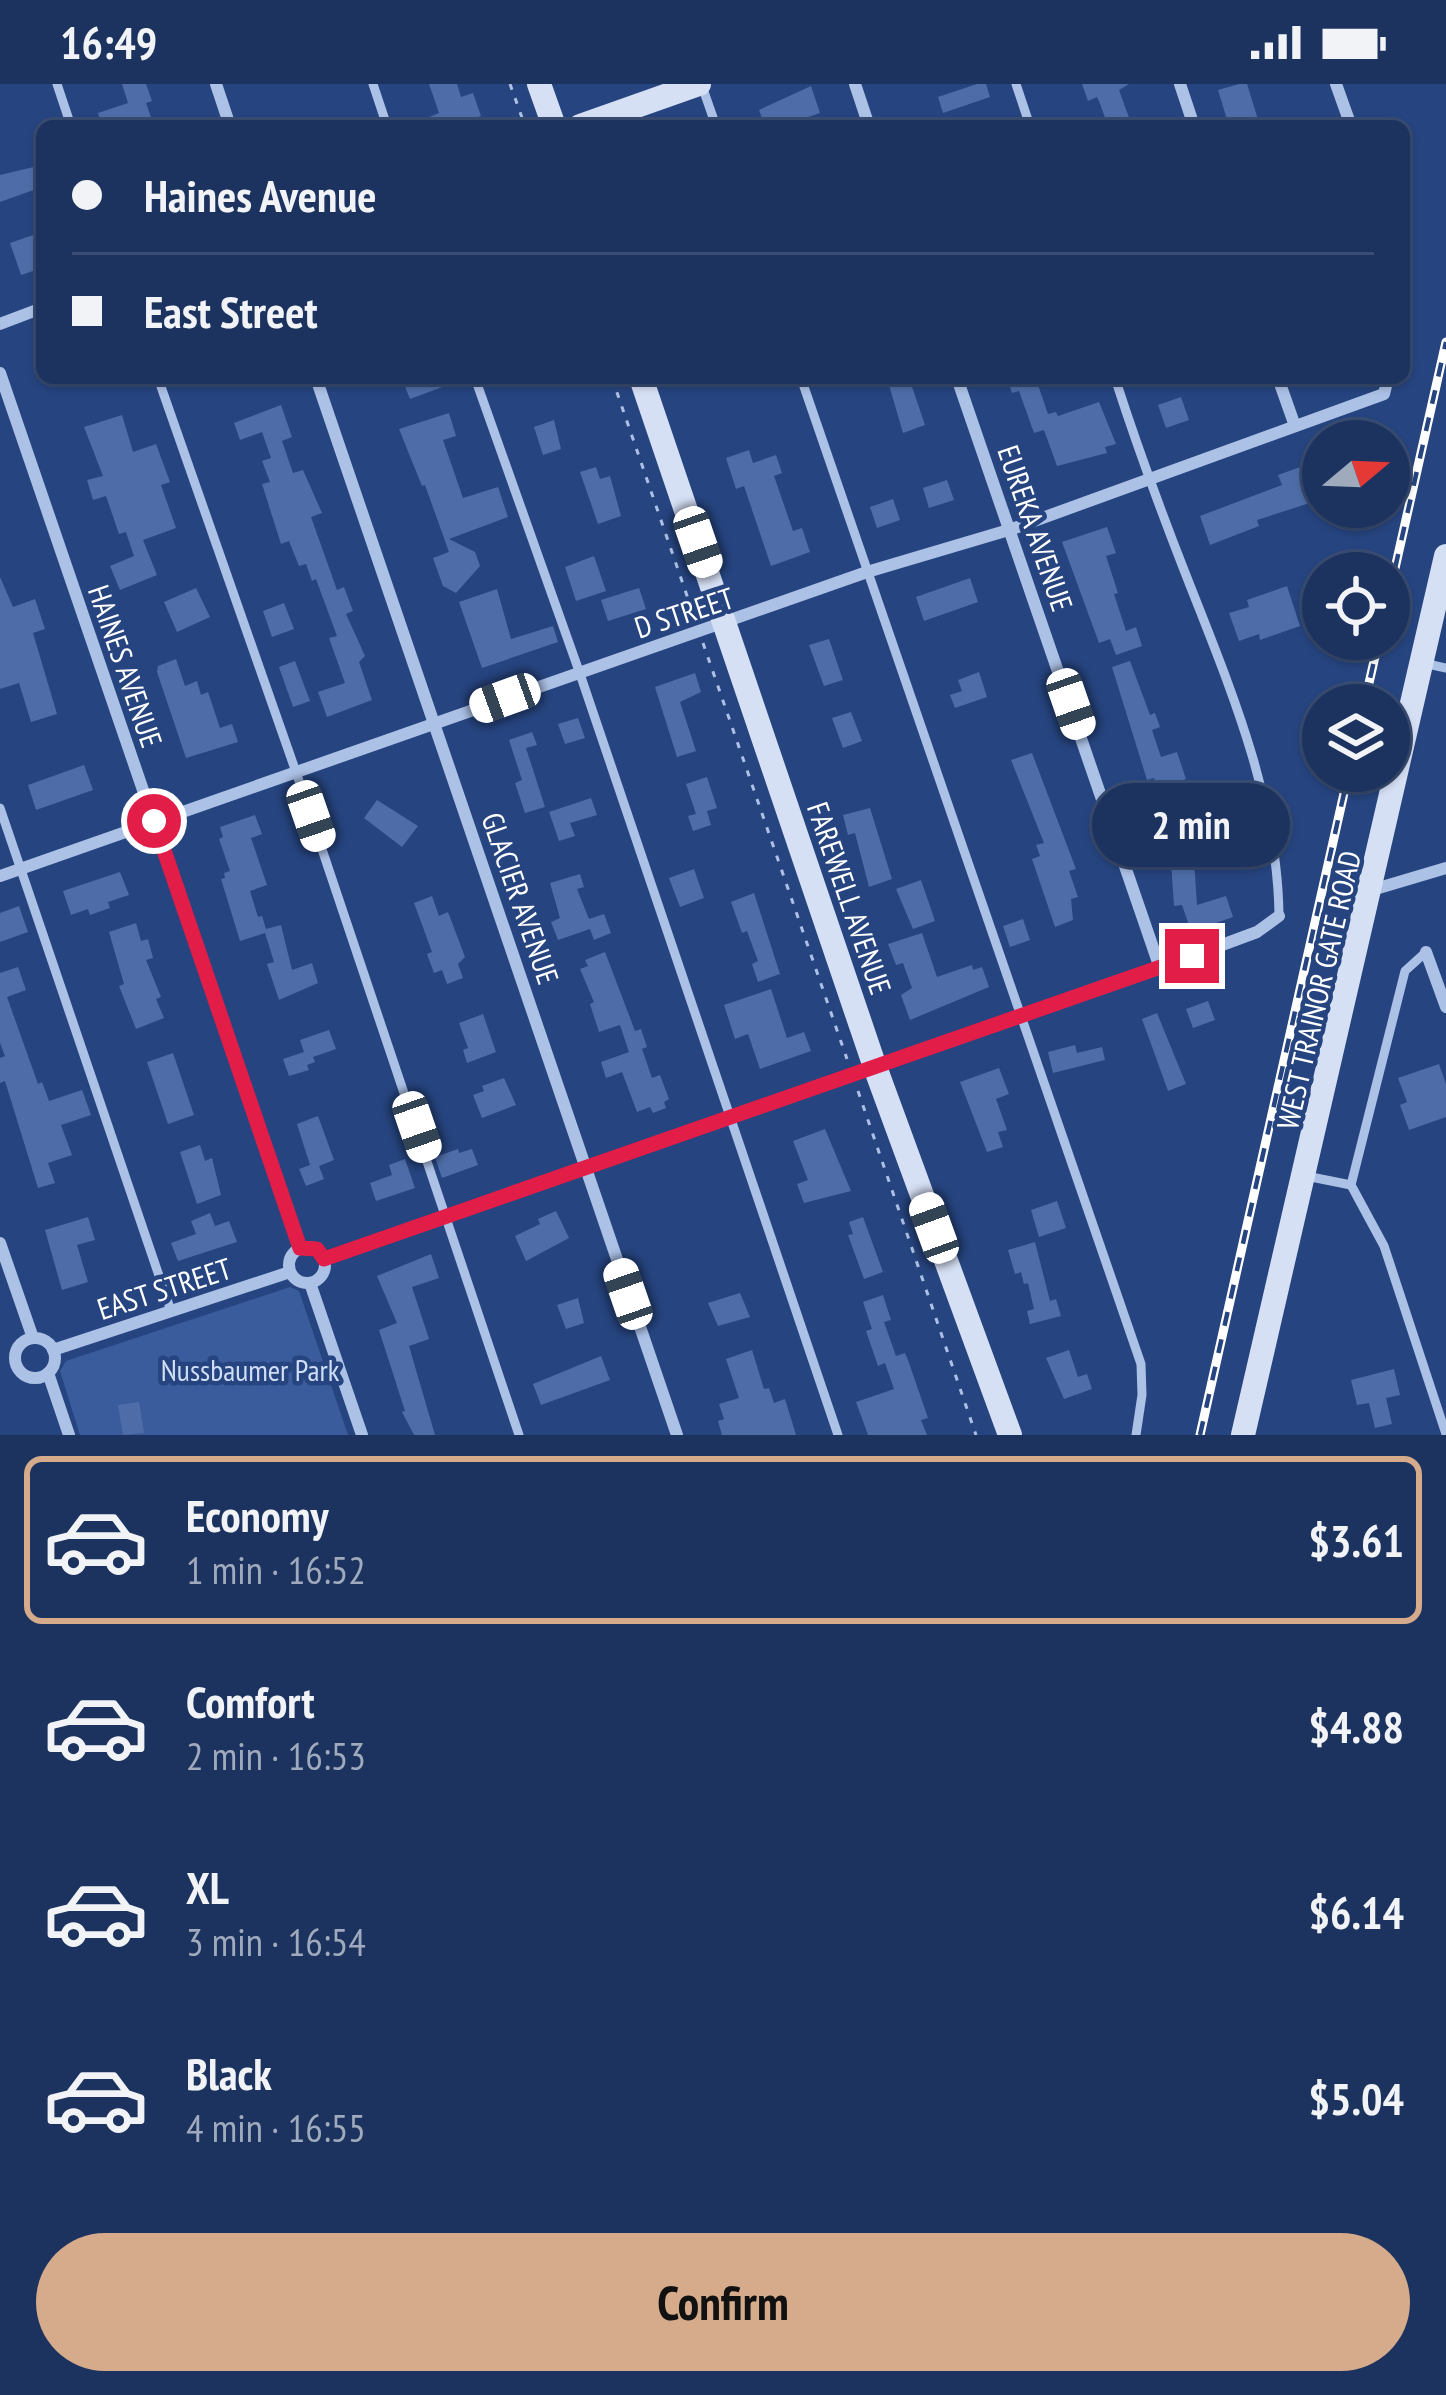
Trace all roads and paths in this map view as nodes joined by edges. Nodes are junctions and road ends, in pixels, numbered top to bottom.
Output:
1 (57, 84) edge
2 (217, 84) edge
3 (373, 84) edge
4 (510, 84) edge
5 (539, 84) edge
6 (700, 84) edge
7 (855, 84) edge
8 (1016, 84) edge
9 (1180, 84) edge
10 (1336, 84) edge
11 (69, 120) edge
12 (228, 120) edge
13 (385, 120) edge
14 (522, 120) edge
15 (552, 120) edge
16 (597, 120) edge
17 (714, 120) edge
18 (867, 120) edge
19 (1028, 120) edge
20 (1192, 120) edge
21 (1349, 120) edge
22 (36, 310) edge
23 (0, 324) edge
24 (0, 373) edge
25 (160, 384) edge
26 (318, 384) edge
27 (477, 384) edge
28 (614, 384) edge
29 (643, 384) edge
30 (803, 384) edge
31 (959, 384) edge
32 (1116, 384) edge
33 (1280, 384) edge
34 (1386, 384) edge
35 (1294, 426) junction
36 (1149, 481) junction
37 (1012, 529) junction
38 (1446, 556) edge
39 (867, 572) junction
40 (726, 623) junction
41 (700, 633) junction
42 (1435, 666) edge
43 (579, 671) junction
44 (436, 723) junction
45 (296, 772) junction
46 (0, 808) edge
47 (154, 821) junction
48 (1446, 868) edge
49 (21, 869) junction
50 (0, 876) edge
51 (1372, 890) junction
52 (1280, 916) joint
53 (1426, 952) joint
54 (1160, 968) junction
55 (1446, 1007) edge
56 (1019, 1018) junction
57 (864, 1070) junction
58 (730, 1118) junction
59 (585, 1167) junction
60 (1306, 1176) junction
61 (1351, 1185) junction
62 (447, 1216) junction
63 (0, 1243) edge
64 (300, 1248) junction
65 (324, 1259) junction
66 (290, 1272) junction
67 (310, 1282) junction
68 (171, 1311) junction
69 (33, 1338) junction
70 (53, 1349) junction
71 (16, 1363) junction
72 (0, 1369) edge
73 (48, 1372) junction
74 (1446, 1434) edge
75 (68, 1435) edge
76 (362, 1435) edge
77 (519, 1435) edge
78 (677, 1435) edge
79 (838, 1435) edge
80 (976, 1435) edge
81 (1010, 1435) edge
82 (1136, 1435) edge
83 (1243, 1435) edge

1 - 11 lane
2 - 12 street
3 - 13 lane
4 - 14 path
5 - 15 street
6 - 16 street
6 - 17 lane
7 - 18 street
8 - 19 lane
9 - 20 street
10 - 21 street
22 - 23 street
24 - 47 street, HAINES AVENUE
25 - 45 lane
26 - 44 street, GLACIER AVENUE
27 - 43 lane
28 - 41 path
29 - 40 street, FAREWELL AVENUE
30 - 39 lane
31 - 37 street, EUREKA AVENUE
32 - 36 lane
33 - 35 street
34 - 35 street, D STREET
35 - 36 street, D STREET
36 - 37 street, D STREET
36 - 52 lane
37 - 39 street, D STREET
37 - 54 street, EUREKA AVENUE
38 - 42 street, WEST TRAINOR GATE ROAD
39 - 40 street, D STREET
39 - 56 lane
40 - 41 street, D STREET
40 - 57 street, FAREWELL AVENUE
41 - 43 street, D STREET
41 - 57 path
42 - 51 street, WEST TRAINOR GATE ROAD
43 - 44 street, D STREET
43 - 58 lane
44 - 45 street, D STREET
44 - 59 street, GLACIER AVENUE
45 - 47 street, D STREET
45 - 62 lane
46 - 49 lane
47 - 49 street, D STREET
47 - 64 street, HAINES AVENUE
48 - 51 street
49 - 50 street, D STREET
49 - 68 lane
51 - 60 street, WEST TRAINOR GATE ROAD
52 - 54 street
53 - 55 street
53 - 61 lane
54 - 56 street
56 - 57 street
56 - 82 lane
57 - 58 street
57 - 80 path
57 - 81 street, FAREWELL AVENUE
58 - 59 street
58 - 79 lane
59 - 62 street
59 - 78 street, GLACIER AVENUE
60 - 61 lane
60 - 83 street, WEST TRAINOR GATE ROAD
61 - 74 lane
62 - 65 street
62 - 77 lane
63 - 69 street
64 - 65 street
64 - 66 street
65 - 67 street
66 - 67 street
66 - 68 street, EAST STREET
67 - 76 street
68 - 70 street, EAST STREET
69 - 70 street
69 - 71 street
70 - 73 street
71 - 72 street
71 - 73 street
73 - 75 street

